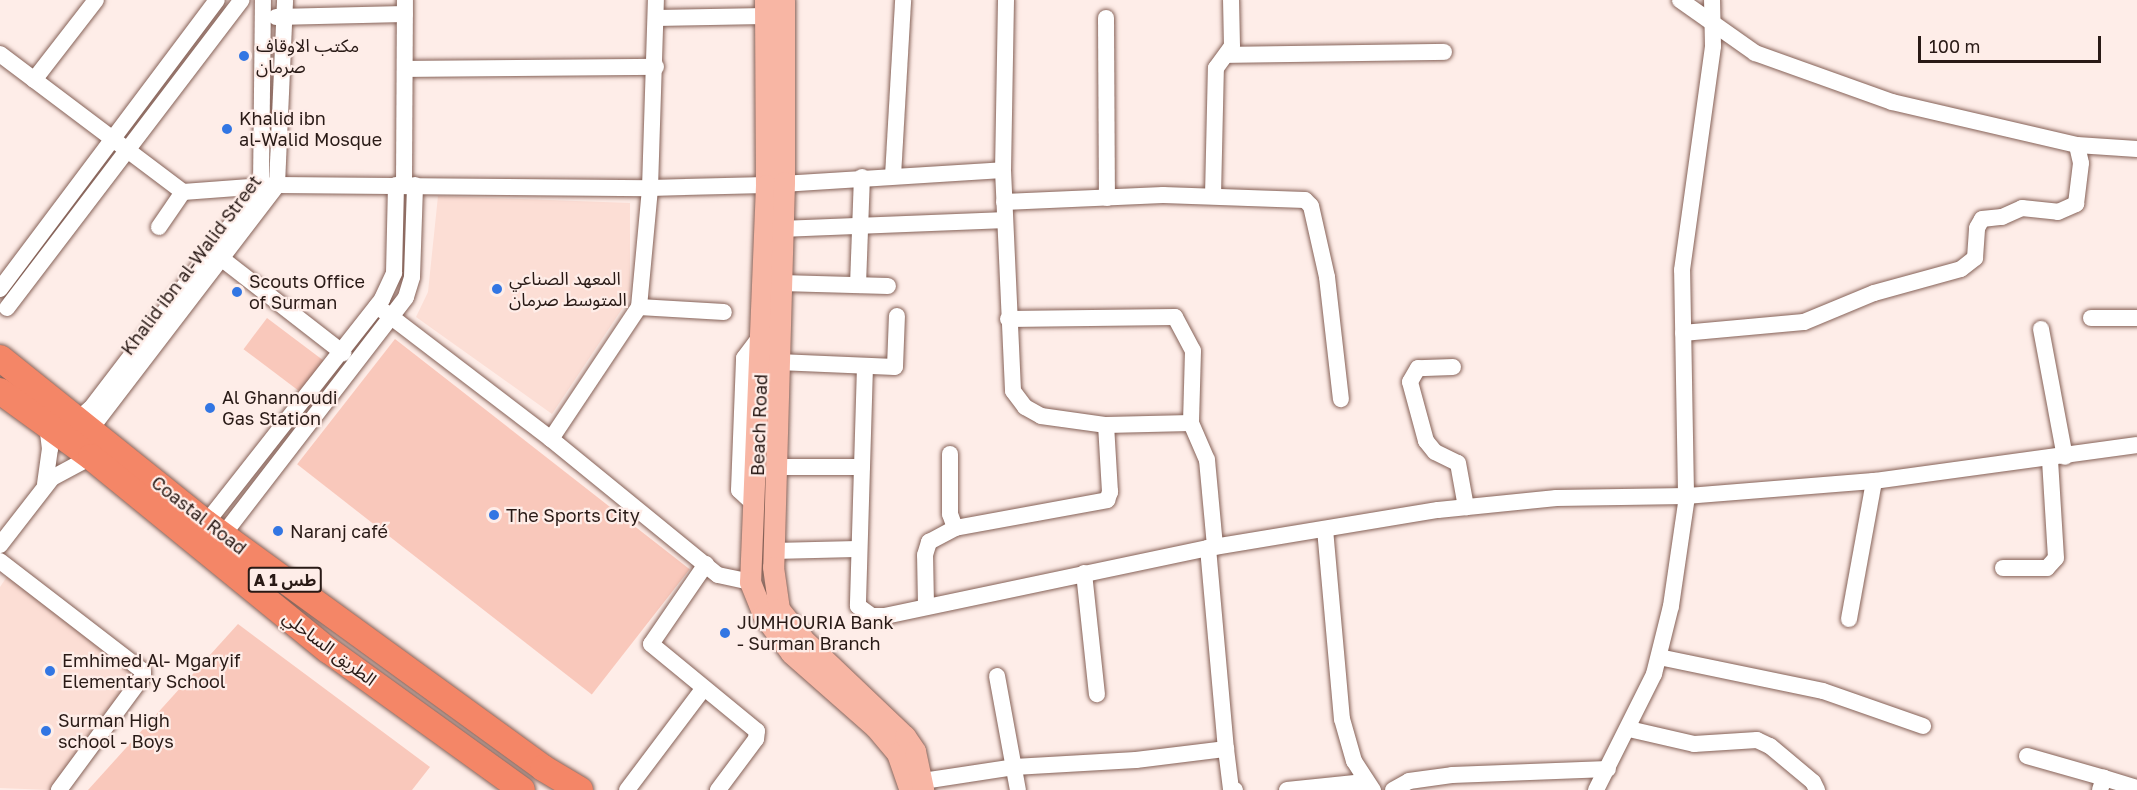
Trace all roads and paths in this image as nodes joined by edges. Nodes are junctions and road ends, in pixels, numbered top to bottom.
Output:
1 (217, 0) edge
2 (242, 0) edge
3 (656, 0) edge
4 (784, 0) edge
5 (903, 0) edge
6 (1006, 0) edge
7 (1231, 0) edge
8 (1680, 0) edge
9 (1712, 0) edge
10 (94, 1) edge
11 (405, 7) edge
12 (263, 8) edge
13 (285, 8) edge
14 (765, 8) edge
15 (656, 18) junction
16 (1106, 18) dead end
17 (1713, 27) junction
18 (1444, 52) dead end
19 (0, 54) edge
20 (1227, 55) junction
21 (656, 67) junction
22 (406, 69) junction
23 (34, 80) junction
24 (114, 140) junction
25 (2077, 146) junction
26 (2137, 149) edge
27 (128, 150) junction
28 (1003, 170) junction
29 (893, 176) junction
30 (862, 177) junction
31 (775, 184) junction
32 (269, 185) junction
33 (405, 185) junction
34 (650, 188) junction
35 (183, 192) junction
36 (1213, 196) junction
37 (1107, 198) junction
38 (1004, 202) junction
39 (1005, 220) junction
40 (860, 225) junction
41 (159, 227) dead end
42 (782, 229) junction
43 (221, 258) junction
44 (781, 283) junction
45 (858, 285) junction
46 (888, 286) dead end
47 (0, 289) edge
48 (377, 306) junction
49 (639, 307) junction
50 (8, 308) dead end
51 (724, 312) dead end
52 (897, 316) dead end
53 (392, 317) junction
54 (2091, 318) dead end
55 (2137, 318) edge
56 (1008, 319) junction
57 (2041, 329) dead end
58 (1683, 333) junction
59 (344, 354) junction
60 (0, 357) edge
61 (137, 358) junction
62 (778, 362) junction
63 (865, 366) junction
64 (1453, 367) dead end
65 (0, 391) edge
66 (1341, 399) dead end
67 (1191, 423) junction
68 (47, 425) junction
69 (83, 425) junction
70 (1107, 425) junction
71 (550, 439) junction
72 (2137, 445) edge
73 (950, 454) dead end
74 (91, 458) junction
75 (2058, 458) junction
76 (775, 467) junction
77 (862, 467) junction
78 (1874, 481) junction
79 (45, 484) junction
80 (1686, 495) junction
81 (1466, 507) junction
82 (955, 528) junction
83 (214, 529) junction
84 (1325, 530) junction
85 (0, 545) edge
86 (1212, 548) junction
87 (857, 549) junction
88 (773, 551) junction
89 (0, 561) edge
90 (706, 564) junction
91 (2003, 568) dead end
92 (1084, 573) junction
93 (750, 582) junction
94 (926, 605) junction
95 (1849, 619) dead end
96 (1659, 657) junction
97 (997, 676) dead end
98 (703, 689) junction
99 (1097, 694) dead end
100 (1923, 726) dead end
101 (1629, 729) junction
102 (1226, 749) junction
103 (2027, 756) dead end
104 (1014, 767) junction
105 (1608, 769) junction
106 (2102, 784) edge
107 (1369, 786) edge
108 (919, 787) edge
109 (2137, 788) edge
110 (59, 790) edge
111 (522, 790) edge
112 (580, 790) edge
113 (627, 790) edge
114 (718, 790) edge
115 (1018, 790) edge
116 (1232, 790) edge
117 (1287, 790) edge
118 (1393, 790) edge
119 (1596, 790) edge
120 (1817, 790) edge

1 - 24 street
2 - 27 street
3 - 15 street
4 - 31 main road, Beach Road
5 - 29 street
6 - 28 street
7 - 20 street
8 - 17 street
9 - 17 street
10 - 23 street
11 - 13 street
11 - 22 street
12 - 13 street
12 - 32 street, Khalid ibn al-Walid Street
13 - 32 street, Khalid ibn al-Walid Street
14 - 15 street
14 - 31 main road, Beach Road
15 - 21 street
16 - 37 street
17 - 25 street
17 - 58 street
18 - 20 street
19 - 23 street
20 - 36 street
21 - 22 street
21 - 34 street
22 - 33 street
23 - 24 street
24 - 27 street
24 - 47 street
25 - 26 street
25 - 58 street
27 - 35 street
27 - 50 street
28 - 29 street
28 - 38 street
29 - 30 street
30 - 31 street
30 - 40 street
31 - 34 street
31 - 42 main road, Beach Road
31 - 93 main road, Beach Road
32 - 33 street
32 - 35 street
32 - 43 street, Khalid ibn al-Walid Street
32 - 61 street, Khalid ibn al-Walid Street
33 - 34 street
33 - 48 street
33 - 53 street
34 - 49 street
35 - 41 street
36 - 37 street
36 - 66 street
37 - 38 street
38 - 39 street
39 - 40 street
39 - 56 street
40 - 42 street
40 - 45 street
42 - 44 main road, Beach Road
43 - 59 street
43 - 61 street, Khalid ibn al-Walid Street
44 - 45 street
44 - 62 main road, Beach Road
45 - 46 street
48 - 53 street
48 - 59 street
49 - 51 street
49 - 71 street
52 - 63 street
53 - 71 street
53 - 83 street
54 - 55 street
56 - 67 street
56 - 70 street
57 - 75 street
58 - 80 street
59 - 83 street
60 - 69 highway, Coastal Road / A 1 طس
61 - 69 street, Khalid ibn al-Walid Street
62 - 63 street
62 - 76 main road, Beach Road
63 - 77 street
64 - 81 street
65 - 68 highway, الطريق الساحلي / A 1 طس
67 - 70 street
67 - 86 street
68 - 74 highway, الطريق الساحلي / A 1 طس
68 - 79 street
69 - 83 highway, Coastal Road / A 1 طس
70 - 82 street
71 - 90 street
72 - 75 street
73 - 82 street
74 - 79 street
74 - 111 highway, الطريق الساحلي / A 1 طس
75 - 78 street
75 - 91 street
76 - 77 street
76 - 88 main road, Beach Road
77 - 87 street
78 - 80 street
78 - 95 street
79 - 85 street
80 - 81 street
80 - 96 street
81 - 84 street
82 - 94 street
83 - 112 highway, Coastal Road / A 1 طس
84 - 86 street
84 - 107 street
86 - 92 street
86 - 102 street
87 - 88 street
87 - 94 street
88 - 108 main road, Beach Road
89 - 110 street
90 - 93 street
90 - 98 street
92 - 94 street
92 - 99 street
93 - 108 main road, Beach Road
96 - 100 street
96 - 101 street
97 - 104 street
98 - 113 street
98 - 114 street
101 - 105 street
101 - 120 street
102 - 104 street
102 - 116 street
103 - 106 street
104 - 108 street
104 - 115 street
105 - 118 street
105 - 119 street
106 - 109 street
107 - 117 street

